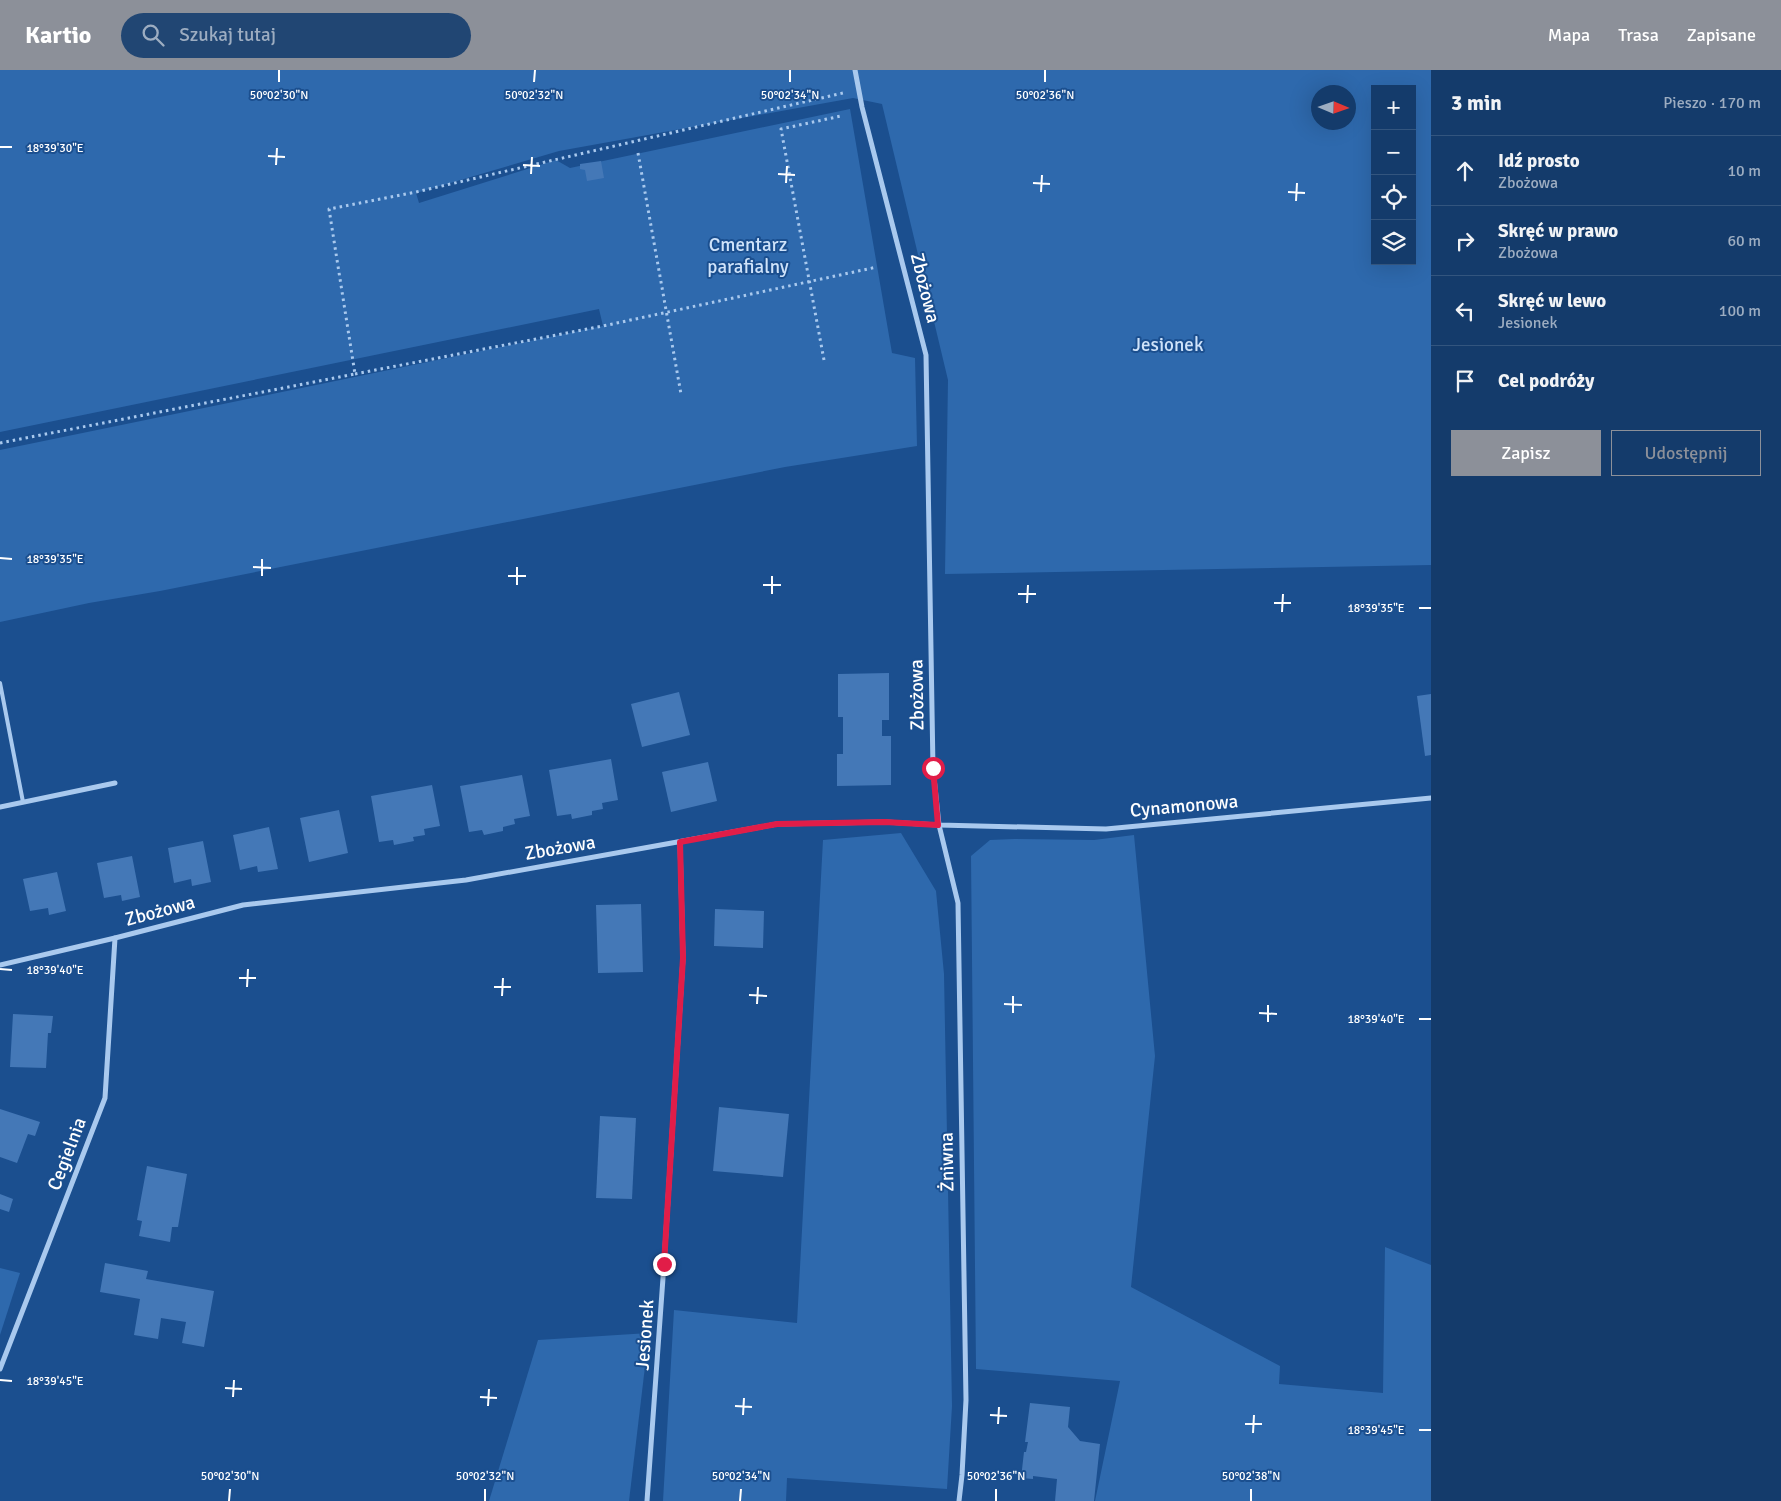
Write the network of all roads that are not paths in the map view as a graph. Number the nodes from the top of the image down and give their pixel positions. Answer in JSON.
{"nodes":[{"id":1,"x":855,"y":70,"type":"edge"},
{"id":2,"x":0,"y":682,"type":"edge"},
{"id":3,"x":115,"y":783,"type":"dead end"},
{"id":4,"x":1431,"y":798,"type":"edge"},
{"id":5,"x":23,"y":802,"type":"junction"},
{"id":6,"x":0,"y":807,"type":"edge"},
{"id":7,"x":938,"y":825,"type":"junction"},
{"id":8,"x":680,"y":842,"type":"junction"},
{"id":9,"x":115,"y":938,"type":"junction"},
{"id":10,"x":0,"y":965,"type":"edge"},
{"id":11,"x":0,"y":1369,"type":"edge"},
{"id":12,"x":648,"y":1501,"type":"edge"},
{"id":13,"x":959,"y":1501,"type":"edge"}],
"edges":[{"from":1,"to":7,"type":"street","name":"Zbożowa"},
{"from":2,"to":5,"type":"lane"},
{"from":3,"to":5,"type":"street"},
{"from":4,"to":7,"type":"street","name":"Cynamonowa"},
{"from":5,"to":6,"type":"street"},
{"from":7,"to":8,"type":"street","name":"Zbożowa"},
{"from":7,"to":13,"type":"street","name":"Żniwna"},
{"from":8,"to":9,"type":"street","name":"Zbożowa"},
{"from":8,"to":12,"type":"street","name":"Jesionek"},
{"from":9,"to":10,"type":"street","name":"Zbożowa"},
{"from":9,"to":11,"type":"street","name":"Cegielnia"}]}
